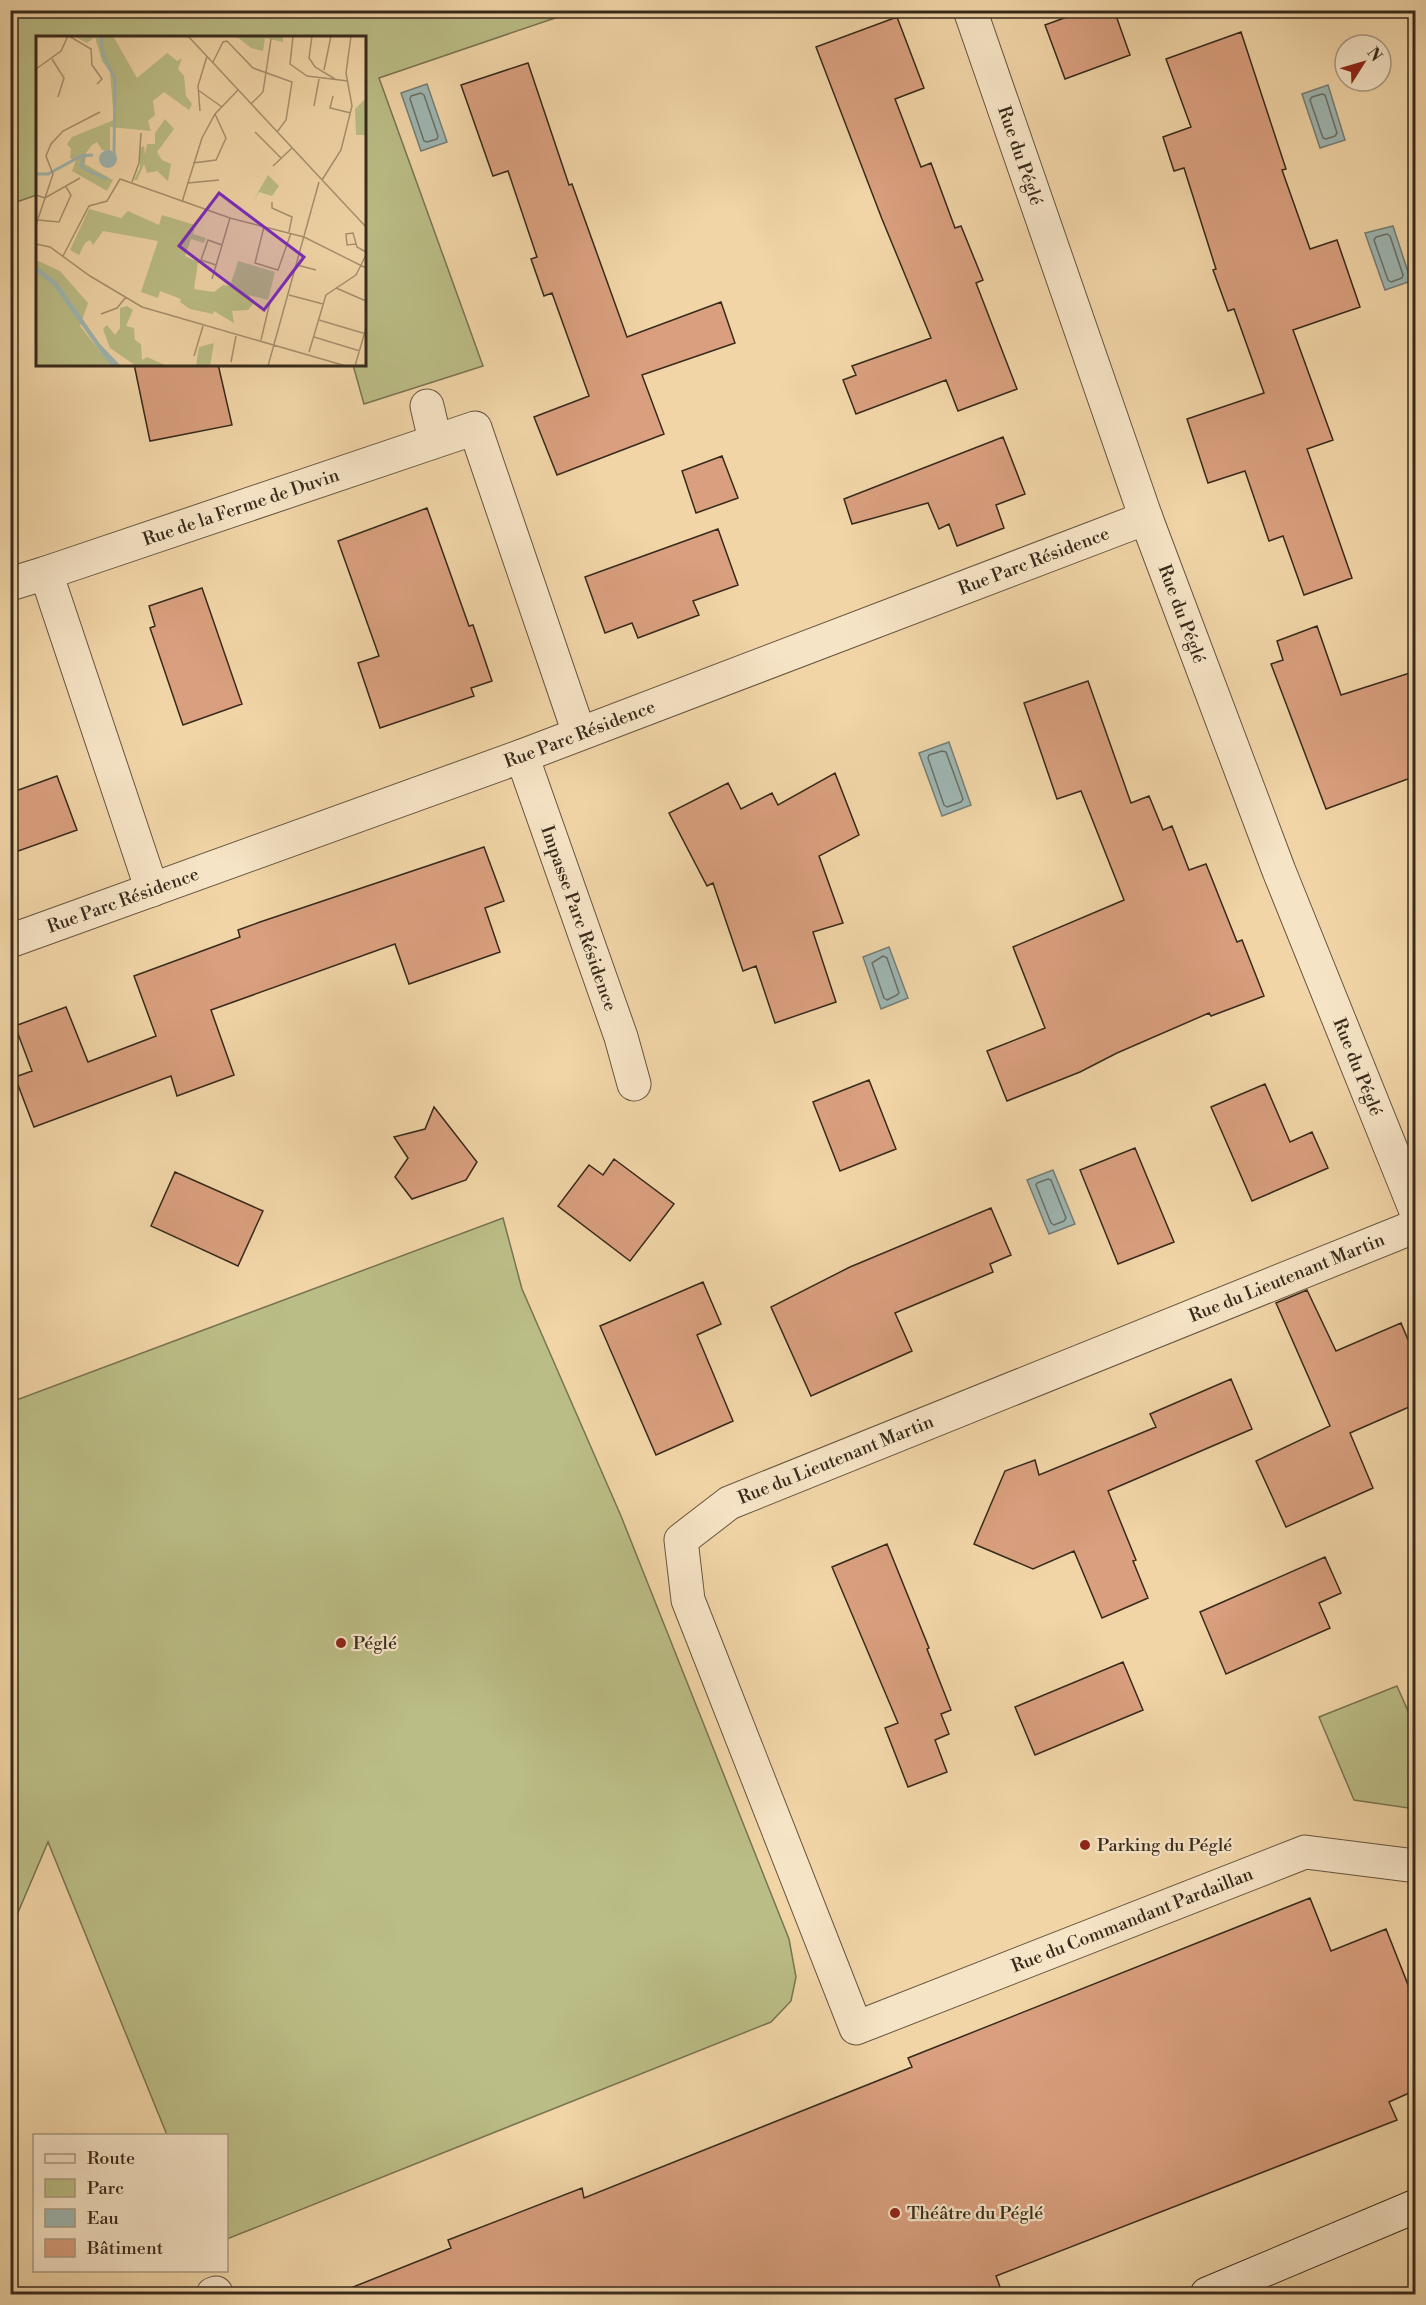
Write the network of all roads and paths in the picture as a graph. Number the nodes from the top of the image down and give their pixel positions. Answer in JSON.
{"nodes":[{"id":1,"x":970,"y":10,"type":"edge"},
{"id":2,"x":427,"y":406,"type":"dead end"},
{"id":3,"x":435,"y":440,"type":"junction"},
{"id":4,"x":1146,"y":518,"type":"junction"},
{"id":5,"x":46,"y":573,"type":"junction"},
{"id":6,"x":10,"y":584,"type":"edge"},
{"id":7,"x":579,"y":733,"type":"junction"},
{"id":8,"x":522,"y":756,"type":"junction"},
{"id":9,"x":152,"y":890,"type":"junction"},
{"id":10,"x":10,"y":941,"type":"edge"},
{"id":11,"x":634,"y":1083,"type":"dead end"},
{"id":12,"x":1416,"y":1211,"type":"edge"},
{"id":13,"x":1416,"y":1226,"type":"edge"},
{"id":14,"x":1416,"y":1866,"type":"edge"},
{"id":15,"x":856,"y":2028,"type":"joint"},
{"id":16,"x":1416,"y":2206,"type":"edge"},
{"id":17,"x":1207,"y":2295,"type":"edge"}],
"edges":[{"from":1,"to":4,"type":"street","name":"Rue du Péglé"},
{"from":2,"to":3,"type":"street"},
{"from":3,"to":5,"type":"street","name":"Rue de la Ferme de Duvin"},
{"from":3,"to":7,"type":"street","name":"Rue de la Ferme de Duvin"},
{"from":4,"to":7,"type":"street","name":"Rue Parc Résidence"},
{"from":4,"to":12,"type":"street","name":"Rue du Péglé"},
{"from":5,"to":6,"type":"street","name":"Rue de la Ferme de Duvin"},
{"from":5,"to":9,"type":"street"},
{"from":7,"to":8,"type":"street","name":"Rue Parc Résidence"},
{"from":8,"to":9,"type":"street","name":"Rue Parc Résidence"},
{"from":8,"to":11,"type":"street","name":"Impasse Parc Résidence"},
{"from":9,"to":10,"type":"street","name":"Rue Parc Résidence"},
{"from":13,"to":15,"type":"street","name":"Rue du Lieutenant Martin"},
{"from":14,"to":15,"type":"street","name":"Rue du Commandant Pardaillan"},
{"from":16,"to":17,"type":"street"}]}
